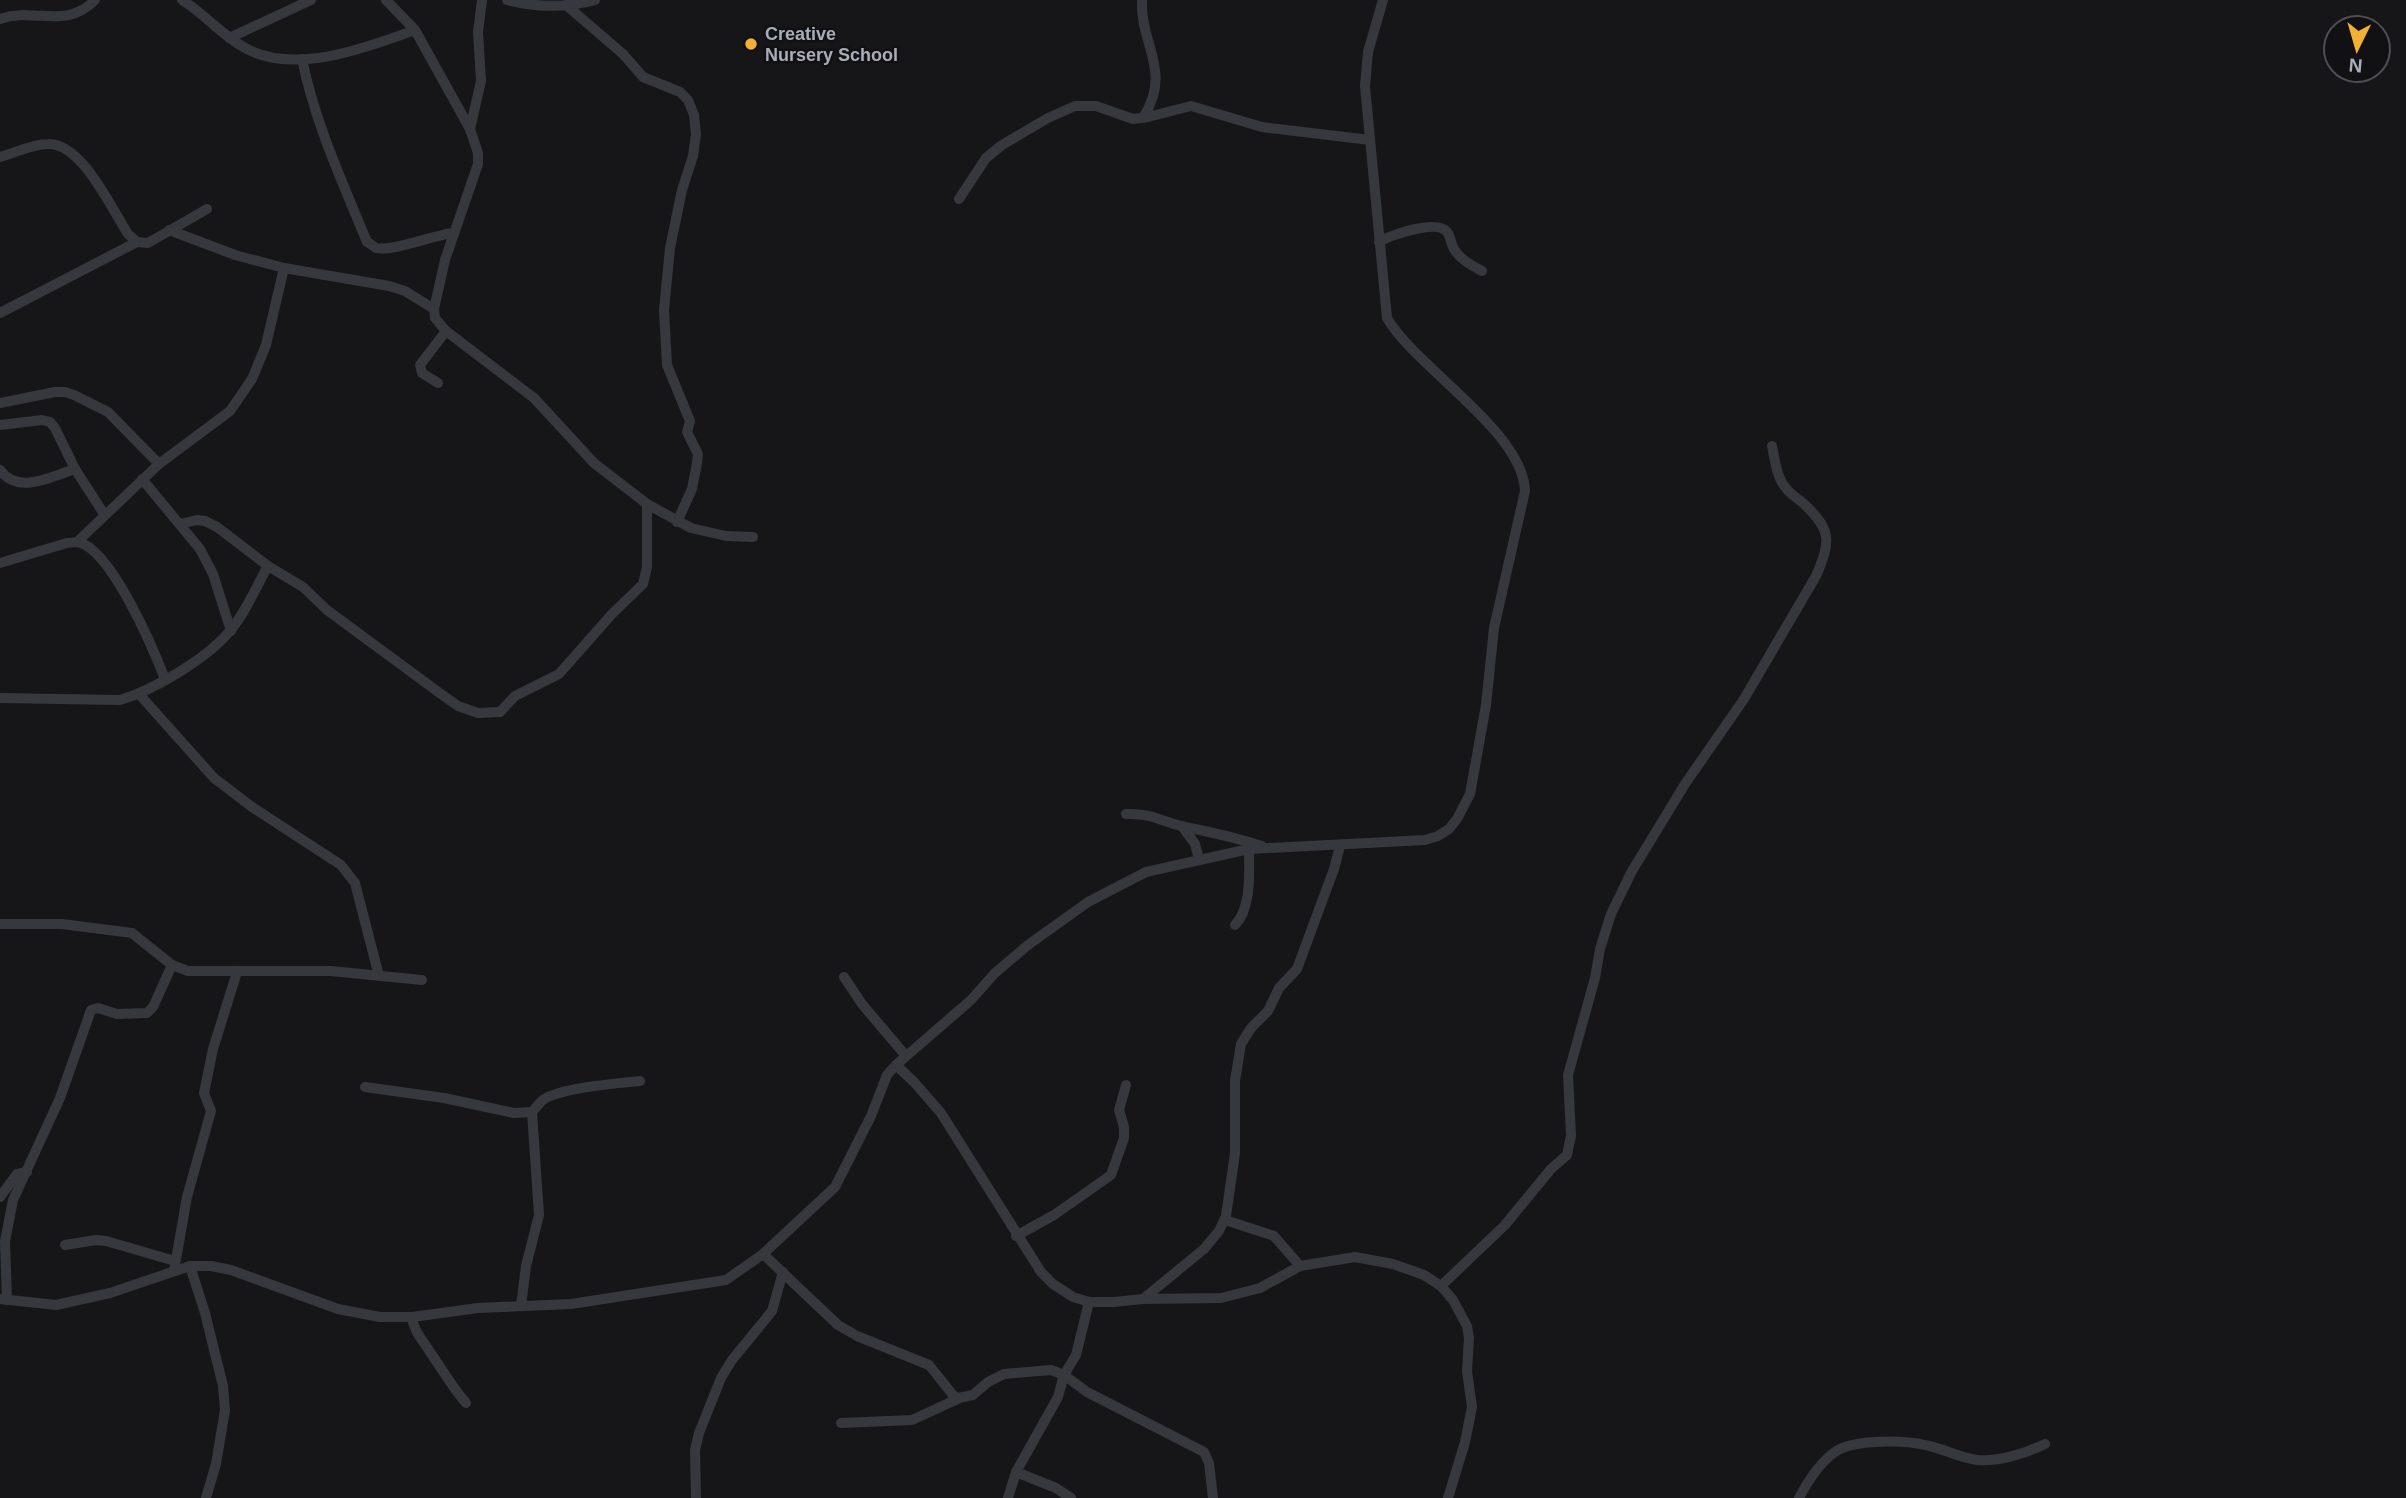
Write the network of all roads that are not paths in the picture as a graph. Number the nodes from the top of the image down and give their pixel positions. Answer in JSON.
{"nodes":[{"id":1,"x":95,"y":0,"type":"edge"},
{"id":2,"x":182,"y":0,"type":"edge"},
{"id":3,"x":311,"y":0,"type":"edge"},
{"id":4,"x":386,"y":0,"type":"edge"},
{"id":5,"x":482,"y":0,"type":"edge"},
{"id":6,"x":507,"y":0,"type":"edge"},
{"id":7,"x":595,"y":0,"type":"edge"},
{"id":8,"x":1142,"y":0,"type":"edge"},
{"id":9,"x":1383,"y":0,"type":"edge"},
{"id":10,"x":566,"y":5,"type":"junction"},
{"id":11,"x":0,"y":19,"type":"edge"},
{"id":12,"x":415,"y":30,"type":"junction"},
{"id":13,"x":229,"y":38,"type":"junction"},
{"id":14,"x":302,"y":59,"type":"junction"},
{"id":15,"x":1143,"y":118,"type":"junction"},
{"id":16,"x":470,"y":129,"type":"junction"},
{"id":17,"x":1370,"y":140,"type":"junction"},
{"id":18,"x":0,"y":157,"type":"edge"},
{"id":19,"x":959,"y":200,"type":"dead end"},
{"id":20,"x":207,"y":209,"type":"dead end"},
{"id":21,"x":169,"y":230,"type":"junction"},
{"id":22,"x":453,"y":233,"type":"junction"},
{"id":23,"x":137,"y":242,"type":"junction"},
{"id":24,"x":1379,"y":242,"type":"junction"},
{"id":25,"x":284,"y":268,"type":"junction"},
{"id":26,"x":1482,"y":271,"type":"dead end"},
{"id":27,"x":434,"y":309,"type":"junction"},
{"id":28,"x":0,"y":313,"type":"edge"},
{"id":29,"x":446,"y":331,"type":"junction"},
{"id":30,"x":438,"y":383,"type":"dead end"},
{"id":31,"x":0,"y":403,"type":"edge"},
{"id":32,"x":0,"y":425,"type":"edge"},
{"id":33,"x":1772,"y":446,"type":"dead end"},
{"id":34,"x":159,"y":464,"type":"junction"},
{"id":35,"x":75,"y":469,"type":"junction"},
{"id":36,"x":0,"y":470,"type":"edge"},
{"id":37,"x":142,"y":480,"type":"junction"},
{"id":38,"x":647,"y":504,"type":"junction"},
{"id":39,"x":104,"y":514,"type":"junction"},
{"id":40,"x":677,"y":522,"type":"junction"},
{"id":41,"x":180,"y":524,"type":"junction"},
{"id":42,"x":753,"y":537,"type":"dead end"},
{"id":43,"x":77,"y":542,"type":"junction"},
{"id":44,"x":0,"y":563,"type":"edge"},
{"id":45,"x":268,"y":566,"type":"junction"},
{"id":46,"x":230,"y":631,"type":"junction"},
{"id":47,"x":164,"y":679,"type":"junction"},
{"id":48,"x":139,"y":694,"type":"junction"},
{"id":49,"x":0,"y":698,"type":"edge"},
{"id":50,"x":1126,"y":814,"type":"dead end"},
{"id":51,"x":1182,"y":826,"type":"junction"},
{"id":52,"x":1340,"y":846,"type":"junction"},
{"id":53,"x":1268,"y":847,"type":"junction"},
{"id":54,"x":1249,"y":849,"type":"junction"},
{"id":55,"x":1199,"y":859,"type":"junction"},
{"id":56,"x":0,"y":924,"type":"edge"},
{"id":57,"x":1235,"y":925,"type":"dead end"},
{"id":58,"x":172,"y":965,"type":"junction"},
{"id":59,"x":237,"y":972,"type":"junction"},
{"id":60,"x":379,"y":976,"type":"junction"},
{"id":61,"x":844,"y":976,"type":"dead end"},
{"id":62,"x":422,"y":979,"type":"dead end"},
{"id":63,"x":906,"y":1056,"type":"junction"},
{"id":64,"x":896,"y":1065,"type":"junction"},
{"id":65,"x":640,"y":1082,"type":"dead end"},
{"id":66,"x":1126,"y":1085,"type":"dead end"},
{"id":67,"x":365,"y":1087,"type":"dead end"},
{"id":68,"x":532,"y":1112,"type":"junction"},
{"id":69,"x":27,"y":1172,"type":"junction"},
{"id":70,"x":0,"y":1197,"type":"edge"},
{"id":71,"x":1225,"y":1220,"type":"junction"},
{"id":72,"x":1016,"y":1236,"type":"junction"},
{"id":73,"x":65,"y":1245,"type":"dead end"},
{"id":74,"x":763,"y":1254,"type":"junction"},
{"id":75,"x":175,"y":1266,"type":"junction"},
{"id":76,"x":190,"y":1266,"type":"junction"},
{"id":77,"x":1300,"y":1266,"type":"junction"},
{"id":78,"x":783,"y":1272,"type":"junction"},
{"id":79,"x":1441,"y":1286,"type":"junction"},
{"id":80,"x":3,"y":1299,"type":"edge"},
{"id":81,"x":1143,"y":1299,"type":"junction"},
{"id":82,"x":1089,"y":1302,"type":"junction"},
{"id":83,"x":521,"y":1306,"type":"junction"},
{"id":84,"x":412,"y":1317,"type":"junction"},
{"id":85,"x":1064,"y":1375,"type":"junction"},
{"id":86,"x":960,"y":1398,"type":"junction"},
{"id":87,"x":466,"y":1403,"type":"dead end"},
{"id":88,"x":841,"y":1423,"type":"dead end"},
{"id":89,"x":2045,"y":1444,"type":"dead end"},
{"id":90,"x":1016,"y":1472,"type":"junction"},
{"id":91,"x":206,"y":1498,"type":"edge"},
{"id":92,"x":696,"y":1498,"type":"edge"},
{"id":93,"x":1008,"y":1498,"type":"edge"},
{"id":94,"x":1071,"y":1498,"type":"edge"},
{"id":95,"x":1213,"y":1498,"type":"edge"},
{"id":96,"x":1448,"y":1498,"type":"edge"},
{"id":97,"x":1799,"y":1498,"type":"edge"}],
"edges":[{"from":1,"to":11,"type":"street"},
{"from":2,"to":13,"type":"street"},
{"from":3,"to":13,"type":"street"},
{"from":4,"to":12,"type":"street"},
{"from":5,"to":16,"type":"street"},
{"from":6,"to":10,"type":"street"},
{"from":7,"to":10,"type":"street"},
{"from":8,"to":15,"type":"street"},
{"from":9,"to":17,"type":"street"},
{"from":10,"to":40,"type":"street"},
{"from":12,"to":14,"type":"street"},
{"from":12,"to":16,"type":"street"},
{"from":13,"to":14,"type":"street"},
{"from":14,"to":22,"type":"street"},
{"from":15,"to":17,"type":"street"},
{"from":15,"to":19,"type":"street"},
{"from":16,"to":22,"type":"street"},
{"from":17,"to":24,"type":"street"},
{"from":18,"to":23,"type":"street"},
{"from":20,"to":21,"type":"street"},
{"from":21,"to":23,"type":"street"},
{"from":21,"to":25,"type":"street"},
{"from":22,"to":27,"type":"street"},
{"from":23,"to":28,"type":"street"},
{"from":24,"to":26,"type":"street"},
{"from":24,"to":52,"type":"street"},
{"from":25,"to":27,"type":"street"},
{"from":25,"to":34,"type":"street"},
{"from":27,"to":29,"type":"street"},
{"from":29,"to":30,"type":"street"},
{"from":29,"to":38,"type":"street"},
{"from":31,"to":34,"type":"street"},
{"from":32,"to":35,"type":"street"},
{"from":33,"to":79,"type":"street"},
{"from":34,"to":37,"type":"street"},
{"from":35,"to":36,"type":"street"},
{"from":35,"to":39,"type":"street"},
{"from":37,"to":39,"type":"street"},
{"from":37,"to":41,"type":"street"},
{"from":38,"to":40,"type":"street"},
{"from":38,"to":45,"type":"street"},
{"from":39,"to":43,"type":"street"},
{"from":40,"to":42,"type":"street"},
{"from":41,"to":45,"type":"street"},
{"from":41,"to":46,"type":"street"},
{"from":43,"to":44,"type":"street"},
{"from":43,"to":47,"type":"street"},
{"from":45,"to":46,"type":"street"},
{"from":46,"to":47,"type":"street"},
{"from":47,"to":48,"type":"street"},
{"from":48,"to":49,"type":"street"},
{"from":48,"to":60,"type":"street"},
{"from":50,"to":51,"type":"street"},
{"from":51,"to":53,"type":"street"},
{"from":51,"to":55,"type":"street"},
{"from":52,"to":53,"type":"street"},
{"from":52,"to":71,"type":"street"},
{"from":53,"to":54,"type":"street"},
{"from":54,"to":55,"type":"street"},
{"from":54,"to":57,"type":"street"},
{"from":55,"to":63,"type":"street"},
{"from":56,"to":58,"type":"street"},
{"from":58,"to":59,"type":"street"},
{"from":58,"to":69,"type":"street"},
{"from":59,"to":60,"type":"street"},
{"from":59,"to":75,"type":"street"},
{"from":60,"to":62,"type":"street"},
{"from":61,"to":63,"type":"street"},
{"from":63,"to":64,"type":"street"},
{"from":64,"to":72,"type":"street"},
{"from":64,"to":74,"type":"street"},
{"from":65,"to":68,"type":"street"},
{"from":66,"to":72,"type":"street"},
{"from":67,"to":68,"type":"street"},
{"from":68,"to":83,"type":"street"},
{"from":69,"to":70,"type":"street"},
{"from":69,"to":80,"type":"street"},
{"from":71,"to":77,"type":"street"},
{"from":71,"to":81,"type":"street"},
{"from":72,"to":82,"type":"street"},
{"from":73,"to":75,"type":"street"},
{"from":74,"to":78,"type":"street"},
{"from":74,"to":83,"type":"street"},
{"from":75,"to":76,"type":"street"},
{"from":75,"to":80,"type":"street"},
{"from":76,"to":84,"type":"street"},
{"from":76,"to":91,"type":"street"},
{"from":77,"to":79,"type":"street"},
{"from":77,"to":81,"type":"street"},
{"from":78,"to":86,"type":"street"},
{"from":78,"to":92,"type":"street"},
{"from":79,"to":96,"type":"street"},
{"from":81,"to":82,"type":"street"},
{"from":82,"to":85,"type":"street"},
{"from":83,"to":84,"type":"street"},
{"from":84,"to":87,"type":"street"},
{"from":85,"to":86,"type":"street"},
{"from":85,"to":90,"type":"street"},
{"from":85,"to":95,"type":"street"},
{"from":86,"to":88,"type":"street"},
{"from":89,"to":97,"type":"street"},
{"from":90,"to":93,"type":"street"},
{"from":90,"to":94,"type":"street"}]}
